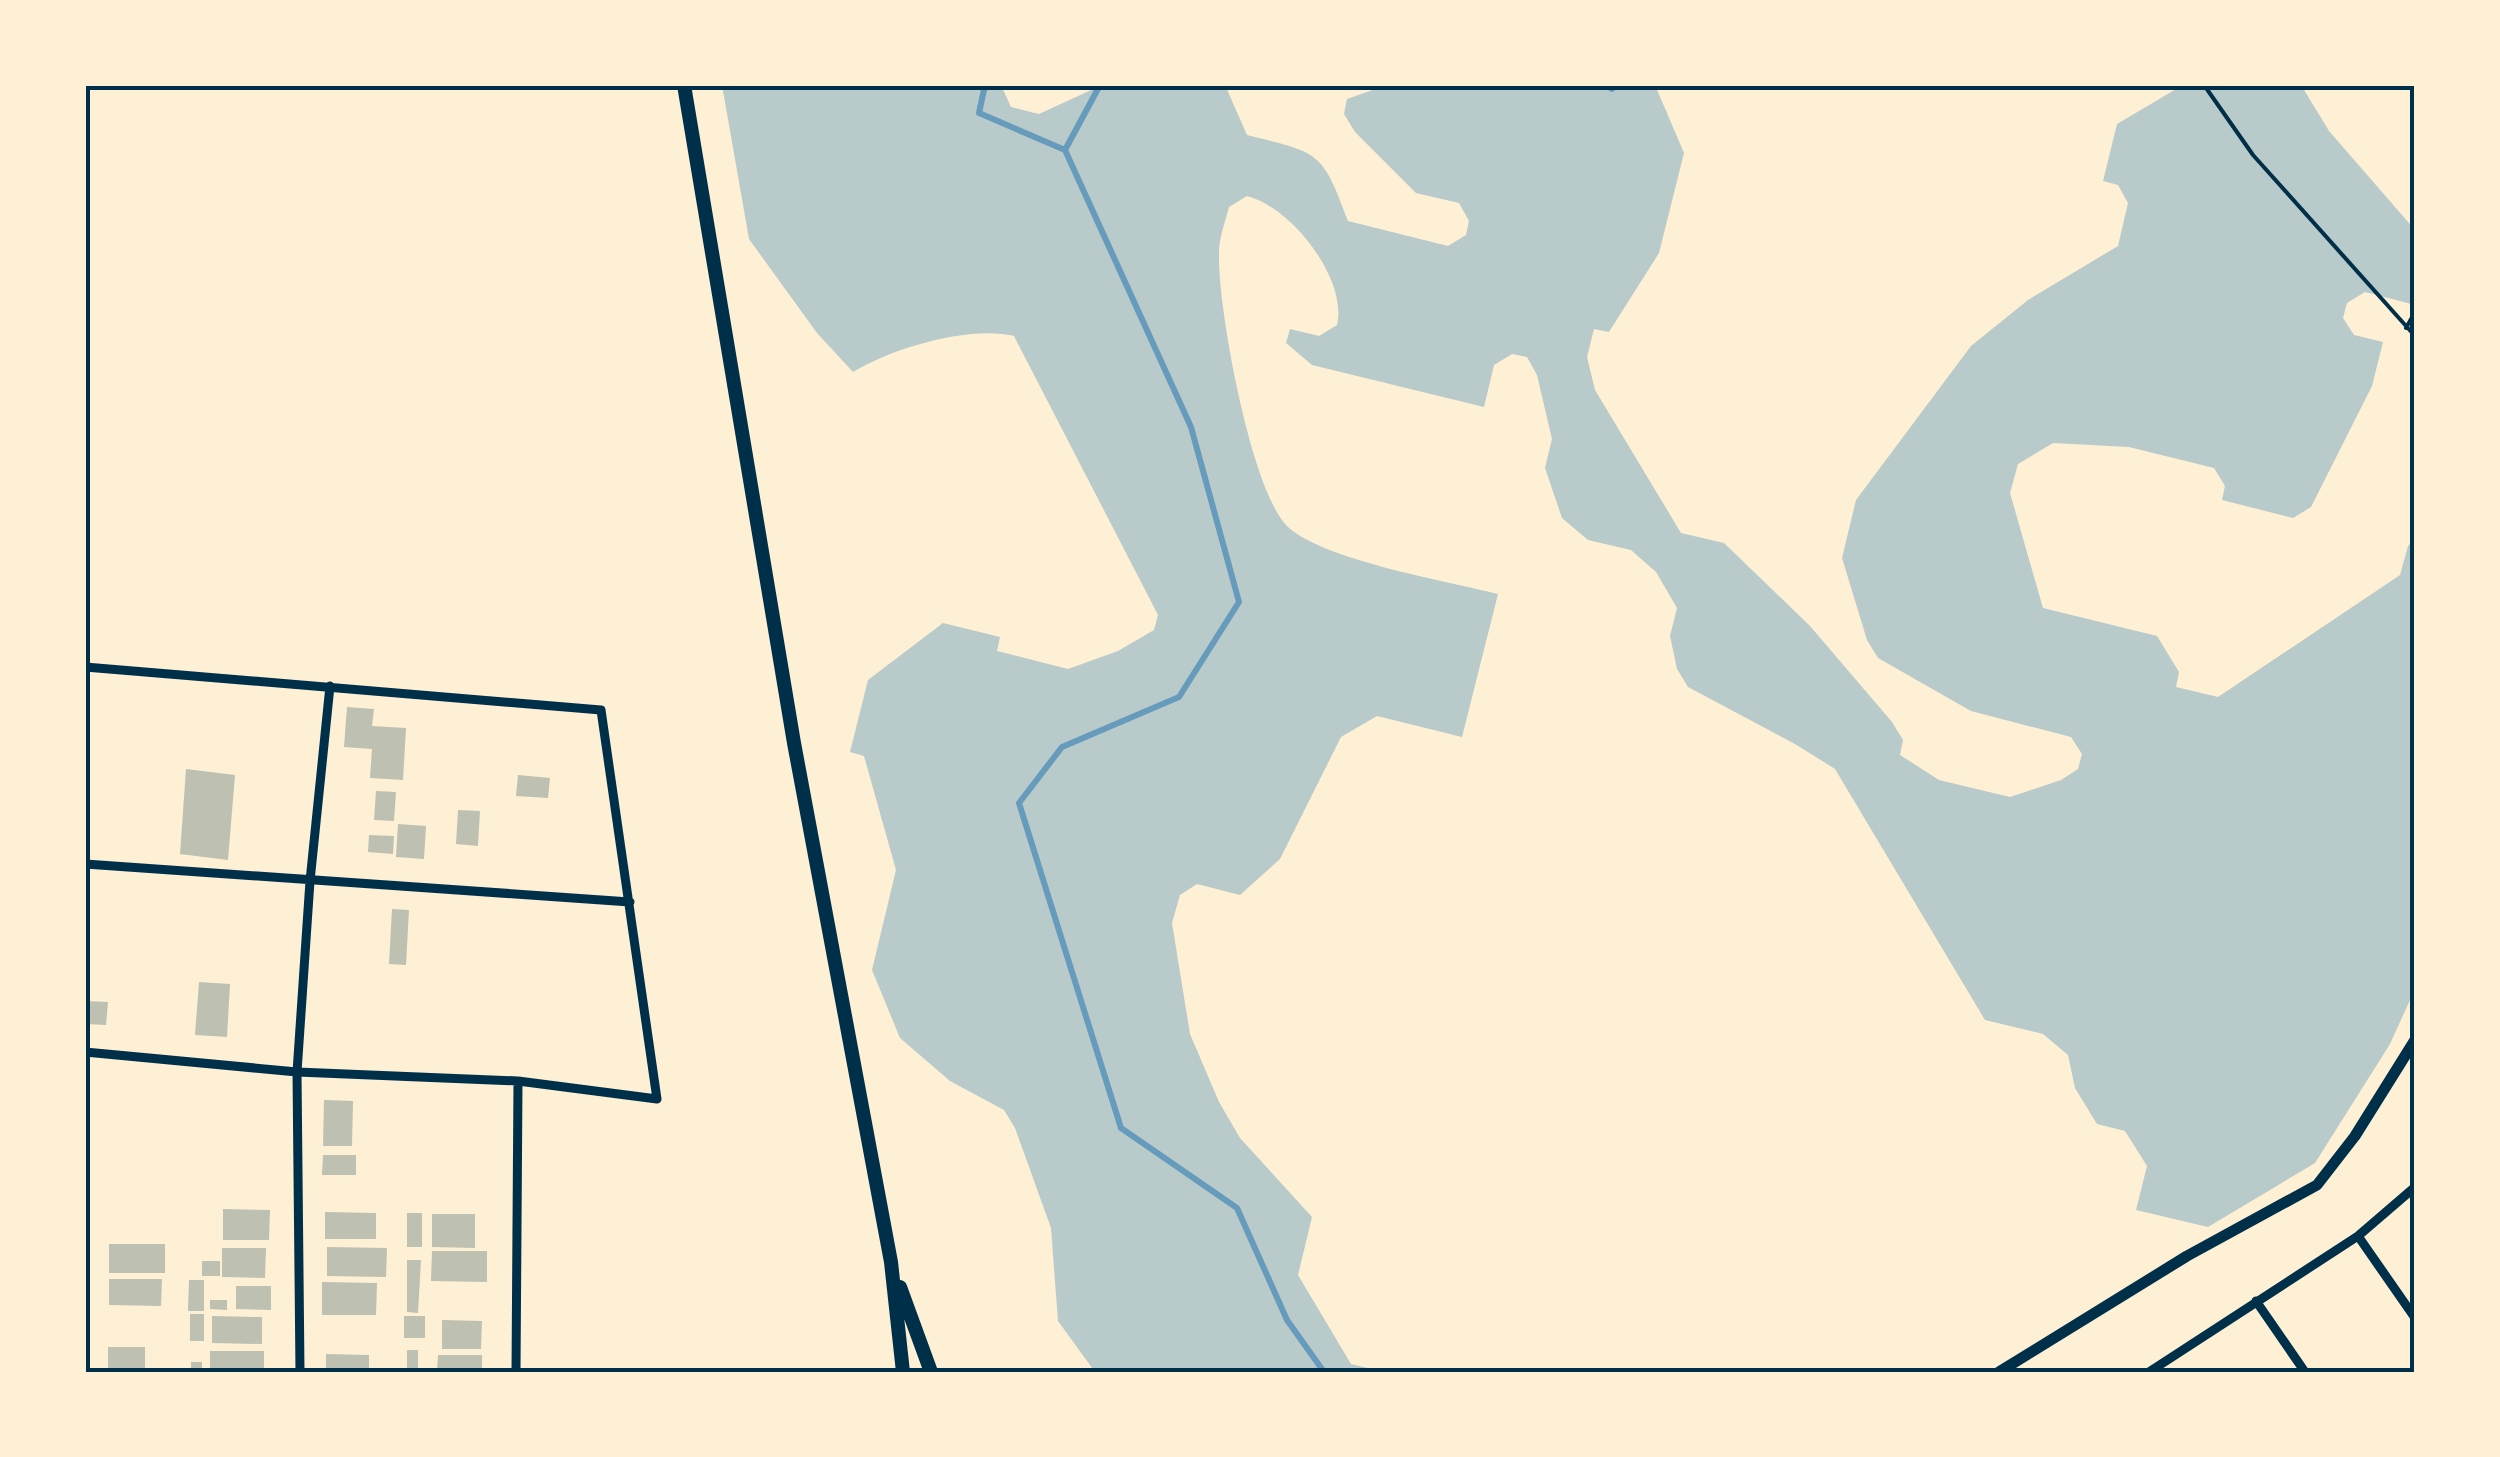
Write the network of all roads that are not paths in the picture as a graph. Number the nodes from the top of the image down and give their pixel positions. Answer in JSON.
{"nodes":[{"id":1,"x":684,"y":85,"type":"edge"},
{"id":2,"x":2204,"y":85,"type":"edge"},
{"id":3,"x":2415,"y":312,"type":"edge"},
{"id":4,"x":2406,"y":328,"type":"junction"},
{"id":5,"x":2415,"y":336,"type":"edge"},
{"id":6,"x":85,"y":667,"type":"edge"},
{"id":7,"x":330,"y":686,"type":"junction"},
{"id":8,"x":85,"y":864,"type":"edge"},
{"id":9,"x":310,"y":881,"type":"junction"},
{"id":10,"x":630,"y":902,"type":"junction"},
{"id":11,"x":2415,"y":1040,"type":"edge"},
{"id":12,"x":85,"y":1052,"type":"edge"},
{"id":13,"x":297,"y":1072,"type":"junction"},
{"id":14,"x":518,"y":1081,"type":"junction"},
{"id":15,"x":2415,"y":1188,"type":"edge"},
{"id":16,"x":2358,"y":1236,"type":"junction"},
{"id":17,"x":892,"y":1262,"type":"junction"},
{"id":18,"x":2256,"y":1301,"type":"junction"},
{"id":19,"x":2415,"y":1318,"type":"edge"},
{"id":20,"x":2156,"y":1370,"type":"edge"},
{"id":21,"x":300,"y":1372,"type":"edge"},
{"id":22,"x":516,"y":1372,"type":"edge"},
{"id":23,"x":903,"y":1372,"type":"edge"},
{"id":24,"x":931,"y":1372,"type":"edge"},
{"id":25,"x":1999,"y":1372,"type":"edge"},
{"id":26,"x":2305,"y":1372,"type":"edge"}],
"edges":[{"from":1,"to":17,"type":"main road"},
{"from":2,"to":4,"type":"lane"},
{"from":3,"to":4,"type":"lane"},
{"from":4,"to":5,"type":"lane"},
{"from":6,"to":7,"type":"street"},
{"from":7,"to":9,"type":"street"},
{"from":7,"to":10,"type":"street"},
{"from":8,"to":9,"type":"street"},
{"from":9,"to":10,"type":"street"},
{"from":9,"to":13,"type":"street"},
{"from":10,"to":14,"type":"street"},
{"from":11,"to":25,"type":"street"},
{"from":12,"to":13,"type":"street"},
{"from":13,"to":14,"type":"street"},
{"from":13,"to":21,"type":"street"},
{"from":14,"to":22,"type":"street"},
{"from":15,"to":16,"type":"street"},
{"from":16,"to":18,"type":"street"},
{"from":16,"to":19,"type":"street"},
{"from":17,"to":23,"type":"main road"},
{"from":17,"to":24,"type":"main road"},
{"from":18,"to":20,"type":"street"},
{"from":18,"to":26,"type":"street"}]}
